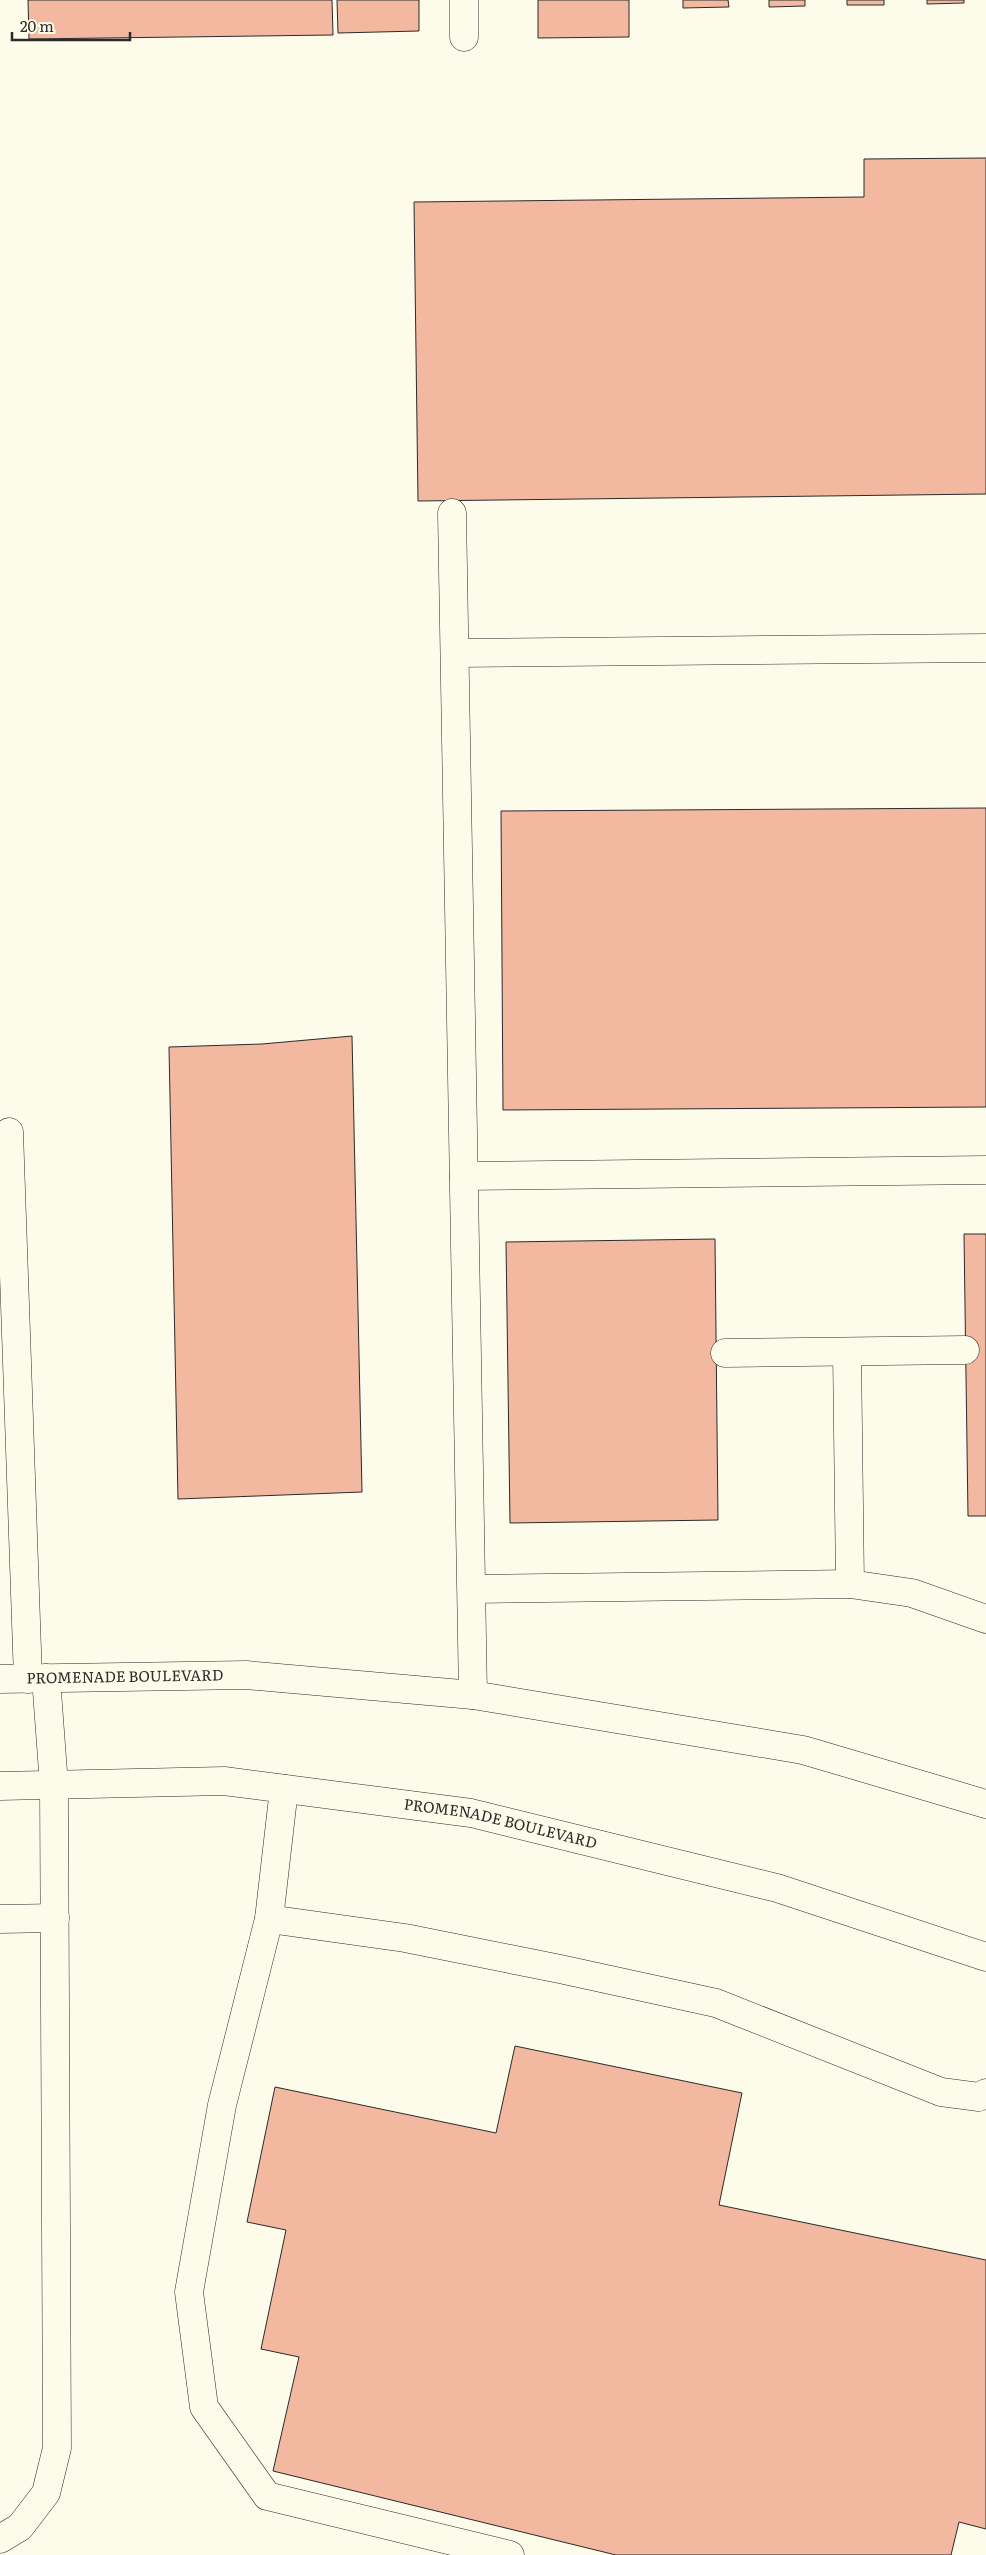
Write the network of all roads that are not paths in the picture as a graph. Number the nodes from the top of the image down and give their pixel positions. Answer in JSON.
{"nodes":[{"id":1,"x":464,"y":0,"type":"edge"},
{"id":2,"x":464,"y":37,"type":"dead end"},
{"id":3,"x":452,"y":513,"type":"dead end"},
{"id":4,"x":986,"y":648,"type":"edge"},
{"id":5,"x":455,"y":653,"type":"junction"},
{"id":6,"x":9,"y":1132,"type":"dead end"},
{"id":7,"x":986,"y":1170,"type":"edge"},
{"id":8,"x":464,"y":1176,"type":"junction"},
{"id":9,"x":965,"y":1350,"type":"dead end"},
{"id":10,"x":847,"y":1352,"type":"junction"},
{"id":11,"x":725,"y":1353,"type":"dead end"},
{"id":12,"x":850,"y":1584,"type":"junction"},
{"id":13,"x":472,"y":1589,"type":"junction"},
{"id":14,"x":986,"y":1619,"type":"edge"},
{"id":15,"x":37,"y":1678,"type":"junction"},
{"id":16,"x":0,"y":1679,"type":"edge"},
{"id":17,"x":473,"y":1695,"type":"junction"},
{"id":18,"x":54,"y":1785,"type":"junction"},
{"id":19,"x":0,"y":1786,"type":"edge"},
{"id":20,"x":284,"y":1789,"type":"junction"},
{"id":21,"x":986,"y":1804,"type":"edge"},
{"id":22,"x":55,"y":1918,"type":"junction"},
{"id":23,"x":0,"y":1919,"type":"edge"},
{"id":24,"x":269,"y":1919,"type":"junction"},
{"id":25,"x":986,"y":1957,"type":"edge"},
{"id":26,"x":984,"y":2098,"type":"edge"},
{"id":27,"x":0,"y":2539,"type":"edge"},
{"id":28,"x":510,"y":2555,"type":"edge"}],
"edges":[{"from":1,"to":2,"type":"street"},
{"from":3,"to":5,"type":"street"},
{"from":4,"to":5,"type":"street"},
{"from":5,"to":8,"type":"street"},
{"from":6,"to":15,"type":"street"},
{"from":7,"to":8,"type":"street"},
{"from":8,"to":13,"type":"street"},
{"from":9,"to":10,"type":"street"},
{"from":10,"to":11,"type":"street"},
{"from":10,"to":12,"type":"street"},
{"from":12,"to":13,"type":"street"},
{"from":12,"to":14,"type":"street"},
{"from":13,"to":17,"type":"street"},
{"from":15,"to":16,"type":"street","name":"PROMENADE BOULEVARD"},
{"from":15,"to":17,"type":"street","name":"PROMENADE BOULEVARD"},
{"from":15,"to":18,"type":"street"},
{"from":17,"to":21,"type":"street","name":"PROMENADE BOULEVARD"},
{"from":18,"to":19,"type":"street","name":"PROMENADE BOULEVARD"},
{"from":18,"to":20,"type":"street","name":"PROMENADE BOULEVARD"},
{"from":18,"to":22,"type":"street"},
{"from":20,"to":24,"type":"street"},
{"from":20,"to":25,"type":"street","name":"PROMENADE BOULEVARD"},
{"from":22,"to":23,"type":"street"},
{"from":22,"to":27,"type":"street"},
{"from":24,"to":26,"type":"street"},
{"from":24,"to":28,"type":"street"}]}
